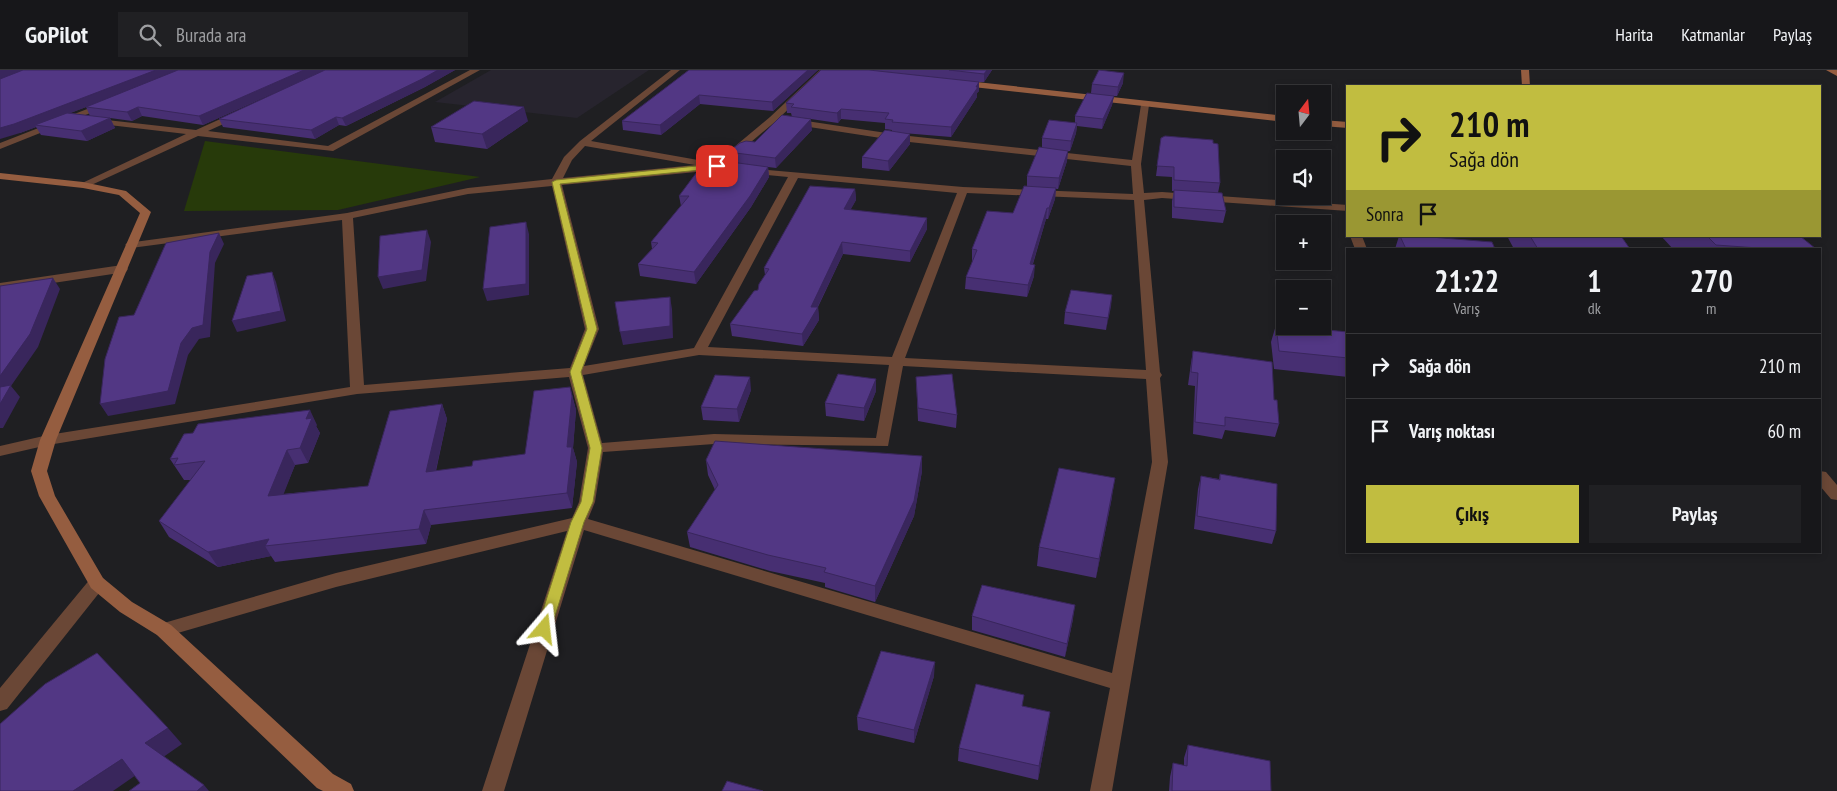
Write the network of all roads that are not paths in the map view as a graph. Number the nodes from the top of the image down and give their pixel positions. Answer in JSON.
{"nodes":[{"id":1,"x":476,"y":70,"type":"edge"},
{"id":2,"x":676,"y":70,"type":"edge"},
{"id":3,"x":830,"y":70,"type":"edge"},
{"id":4,"x":1525,"y":70,"type":"edge"},
{"id":5,"x":1830,"y":70,"type":"edge"},
{"id":6,"x":1837,"y":72,"type":"edge"},
{"id":7,"x":952,"y":82,"type":"edge"},
{"id":8,"x":1526,"y":85,"type":"edge"},
{"id":9,"x":109,"y":103,"type":"edge"},
{"id":10,"x":1145,"y":105,"type":"junction"},
{"id":11,"x":249,"y":109,"type":"edge"},
{"id":12,"x":72,"y":118,"type":"junction"},
{"id":13,"x":1276,"y":118,"type":"edge"},
{"id":14,"x":773,"y":119,"type":"junction"},
{"id":15,"x":1331,"y":124,"type":"edge"},
{"id":16,"x":1346,"y":126,"type":"edge"},
{"id":17,"x":196,"y":132,"type":"junction"},
{"id":18,"x":583,"y":143,"type":"junction"},
{"id":19,"x":0,"y":146,"type":"edge"},
{"id":20,"x":1136,"y":164,"type":"junction"},
{"id":21,"x":717,"y":166,"type":"junction"},
{"id":22,"x":0,"y":176,"type":"edge"},
{"id":23,"x":794,"y":176,"type":"junction"},
{"id":24,"x":556,"y":182,"type":"junction"},
{"id":25,"x":83,"y":185,"type":"junction"},
{"id":26,"x":963,"y":190,"type":"junction"},
{"id":27,"x":1139,"y":197,"type":"junction"},
{"id":28,"x":1346,"y":208,"type":"edge"},
{"id":29,"x":347,"y":216,"type":"junction"},
{"id":30,"x":131,"y":245,"type":"junction"},
{"id":31,"x":122,"y":269,"type":"junction"},
{"id":32,"x":0,"y":287,"type":"edge"},
{"id":33,"x":699,"y":351,"type":"junction"},
{"id":34,"x":897,"y":361,"type":"junction"},
{"id":35,"x":575,"y":372,"type":"junction"},
{"id":36,"x":1154,"y":375,"type":"junction"},
{"id":37,"x":357,"y":390,"type":"junction"},
{"id":38,"x":48,"y":440,"type":"junction"},
{"id":39,"x":596,"y":448,"type":"junction"},
{"id":40,"x":0,"y":452,"type":"edge"},
{"id":41,"x":1821,"y":477,"type":"edge"},
{"id":42,"x":1837,"y":495,"type":"edge"},
{"id":43,"x":578,"y":522,"type":"junction"},
{"id":44,"x":98,"y":583,"type":"junction"},
{"id":45,"x":164,"y":630,"type":"junction"},
{"id":46,"x":1120,"y":683,"type":"junction"},
{"id":47,"x":0,"y":703,"type":"edge"},
{"id":48,"x":343,"y":791,"type":"edge"},
{"id":49,"x":493,"y":791,"type":"edge"},
{"id":50,"x":1101,"y":791,"type":"edge"}],
"edges":[{"from":1,"to":17,"type":"street"},
{"from":2,"to":18,"type":"street"},
{"from":3,"to":14,"type":"street"},
{"from":4,"to":8,"type":"street"},
{"from":5,"to":6,"type":"street"},
{"from":7,"to":10,"type":"street"},
{"from":9,"to":12,"type":"street"},
{"from":10,"to":13,"type":"street"},
{"from":10,"to":20,"type":"street"},
{"from":11,"to":17,"type":"street"},
{"from":12,"to":17,"type":"street"},
{"from":12,"to":19,"type":"street"},
{"from":14,"to":20,"type":"street"},
{"from":14,"to":21,"type":"street"},
{"from":15,"to":16,"type":"street"},
{"from":17,"to":25,"type":"street"},
{"from":18,"to":21,"type":"street"},
{"from":18,"to":24,"type":"street"},
{"from":20,"to":27,"type":"street"},
{"from":21,"to":23,"type":"street"},
{"from":21,"to":24,"type":"street"},
{"from":22,"to":25,"type":"street"},
{"from":23,"to":26,"type":"street"},
{"from":23,"to":33,"type":"street"},
{"from":24,"to":29,"type":"street"},
{"from":24,"to":35,"type":"street"},
{"from":25,"to":30,"type":"street"},
{"from":26,"to":27,"type":"street"},
{"from":26,"to":34,"type":"street"},
{"from":27,"to":28,"type":"street"},
{"from":27,"to":36,"type":"street"},
{"from":29,"to":30,"type":"street"},
{"from":29,"to":37,"type":"street"},
{"from":30,"to":31,"type":"street"},
{"from":31,"to":32,"type":"street"},
{"from":31,"to":38,"type":"street"},
{"from":33,"to":34,"type":"street"},
{"from":33,"to":35,"type":"street"},
{"from":34,"to":36,"type":"street"},
{"from":34,"to":39,"type":"street"},
{"from":35,"to":37,"type":"street"},
{"from":35,"to":39,"type":"street"},
{"from":36,"to":46,"type":"street"},
{"from":37,"to":38,"type":"street"},
{"from":38,"to":40,"type":"street"},
{"from":38,"to":44,"type":"street"},
{"from":39,"to":43,"type":"street"},
{"from":41,"to":42,"type":"street"},
{"from":43,"to":45,"type":"street"},
{"from":43,"to":46,"type":"street"},
{"from":43,"to":49,"type":"street"},
{"from":44,"to":45,"type":"street"},
{"from":44,"to":47,"type":"street"},
{"from":45,"to":48,"type":"street"},
{"from":46,"to":50,"type":"street"}]}
